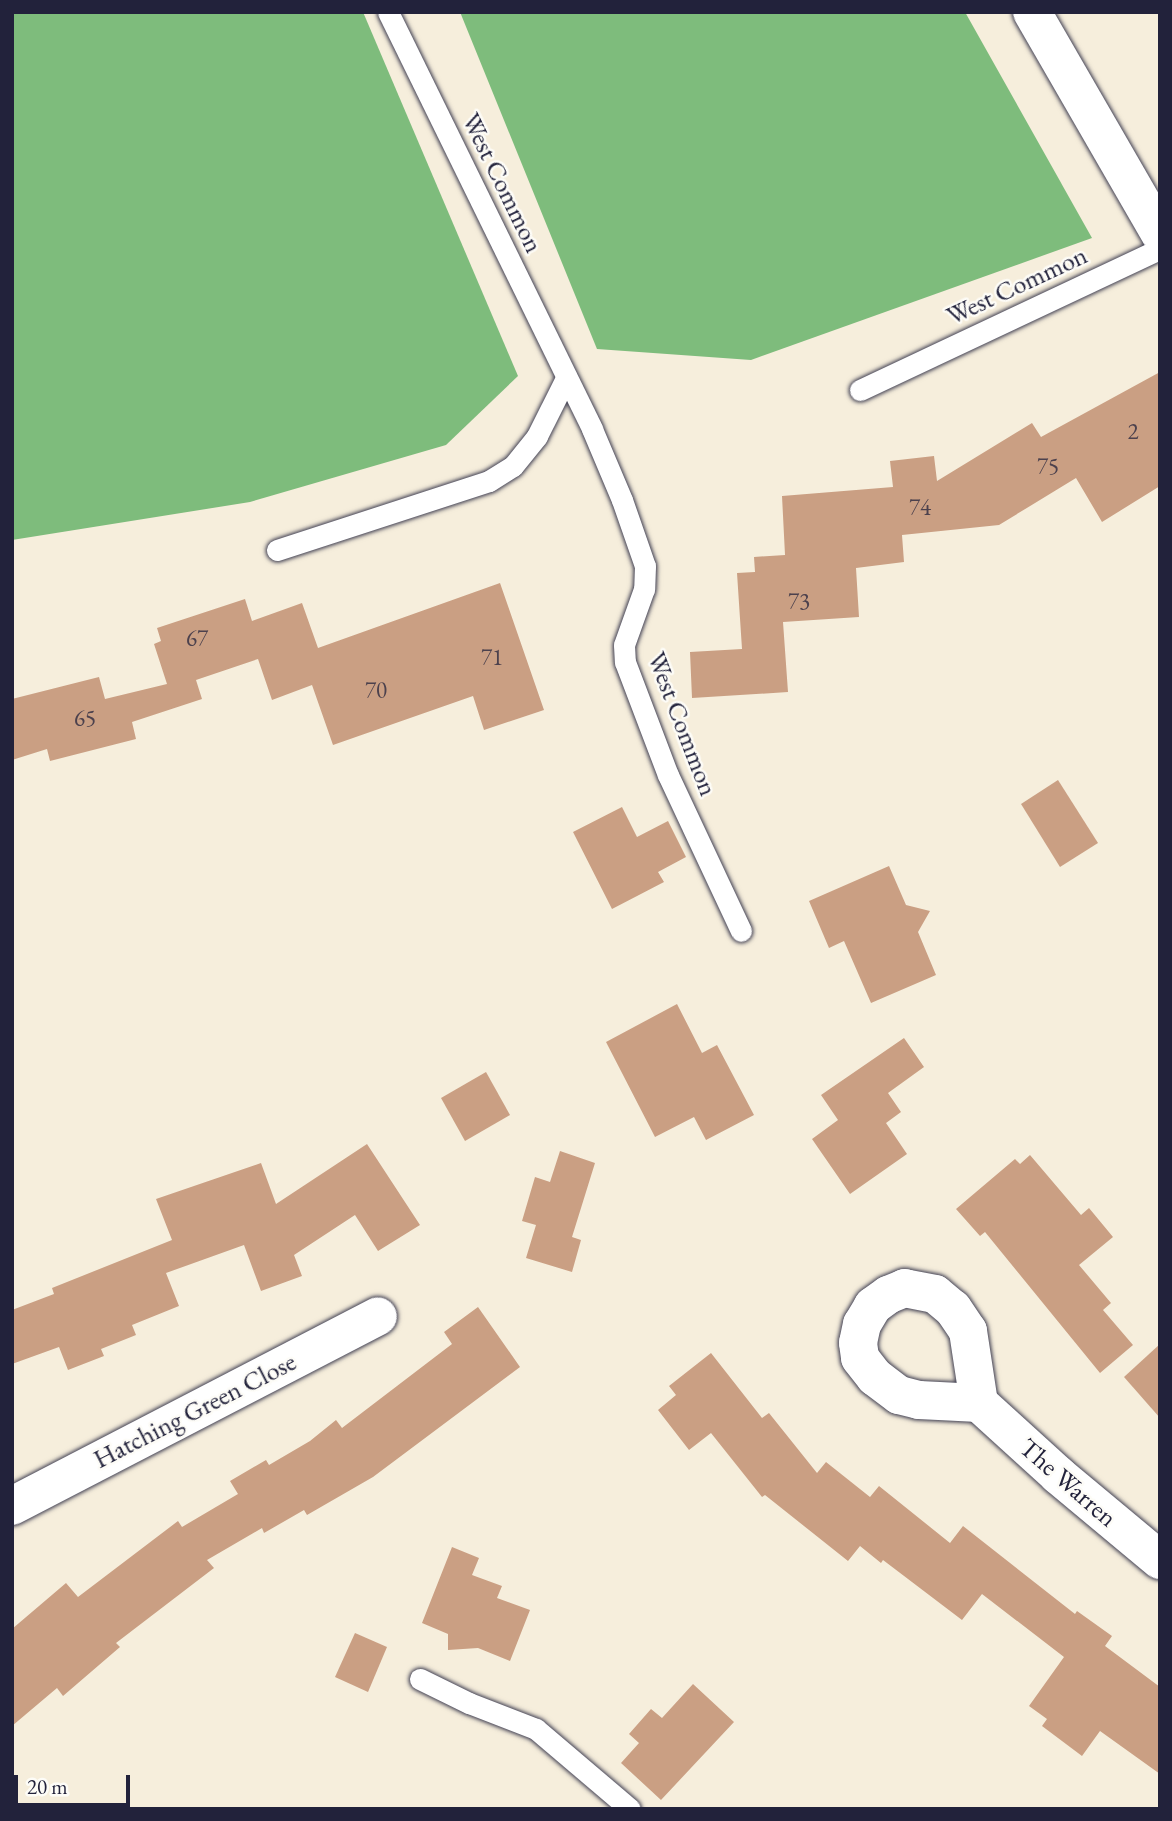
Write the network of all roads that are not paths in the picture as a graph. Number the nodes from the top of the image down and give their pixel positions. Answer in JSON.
{"nodes":[{"id":1,"x":388,"y":12,"type":"edge"},
{"id":2,"x":1032,"y":12,"type":"edge"},
{"id":3,"x":1160,"y":234,"type":"edge"},
{"id":4,"x":1160,"y":249,"type":"edge"},
{"id":5,"x":566,"y":378,"type":"junction"},
{"id":6,"x":860,"y":390,"type":"dead end"},
{"id":7,"x":277,"y":550,"type":"dead end"},
{"id":8,"x":741,"y":931,"type":"dead end"},
{"id":9,"x":378,"y":1316,"type":"dead end"},
{"id":10,"x":979,"y":1403,"type":"dead end"},
{"id":11,"x":12,"y":1506,"type":"edge"},
{"id":12,"x":1160,"y":1560,"type":"edge"},
{"id":13,"x":420,"y":1679,"type":"dead end"},
{"id":14,"x":630,"y":1809,"type":"edge"}],
"edges":[{"from":1,"to":5,"type":"lane","name":"West Common"},
{"from":2,"to":3,"type":"street"},
{"from":4,"to":6,"type":"lane","name":"West Common"},
{"from":5,"to":7,"type":"lane"},
{"from":5,"to":8,"type":"lane","name":"West Common"},
{"from":9,"to":11,"type":"street","name":"Hatching Green Close"},
{"from":10,"to":12,"type":"street","name":"The Warren"},
{"from":13,"to":14,"type":"lane"}]}
